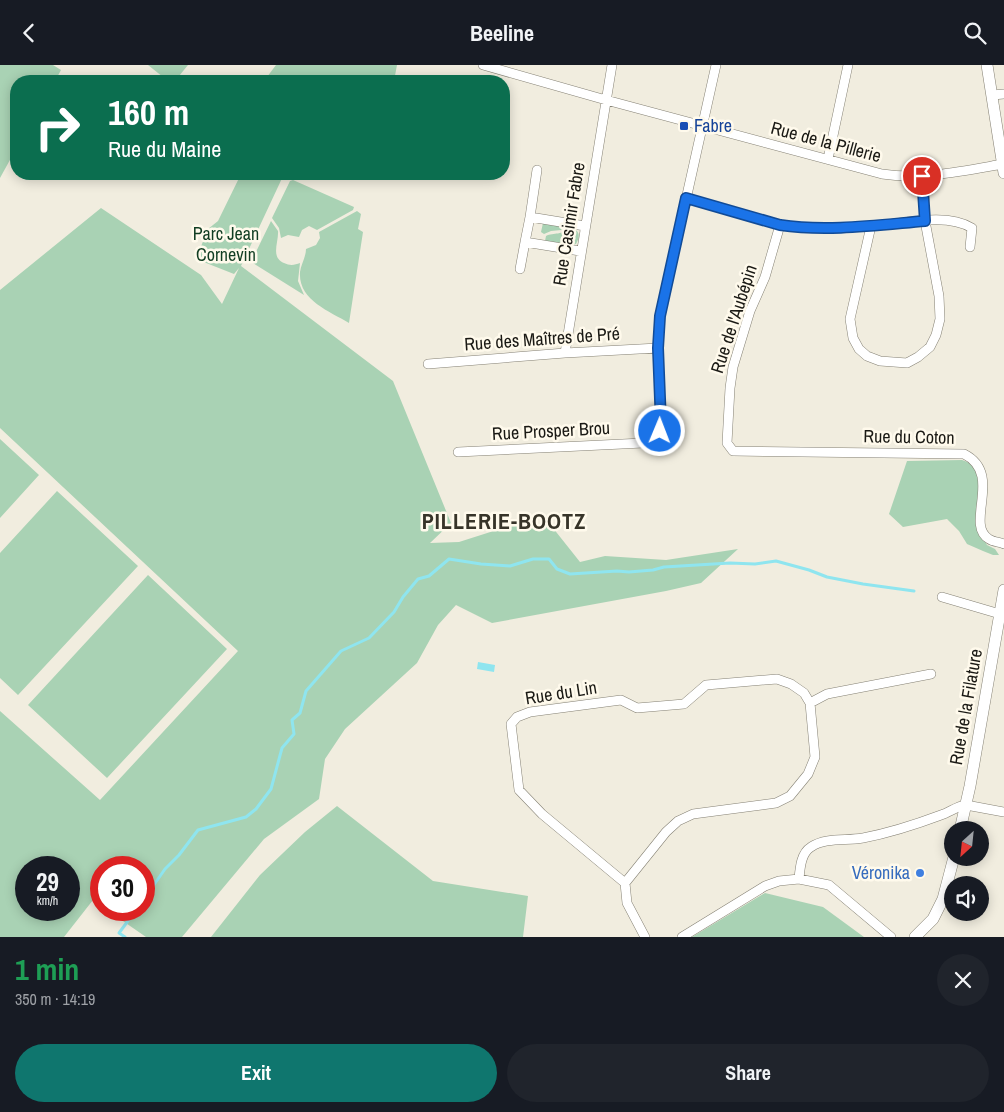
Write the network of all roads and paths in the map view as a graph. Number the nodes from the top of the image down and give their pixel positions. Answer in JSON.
{"nodes":[{"id":1,"x":483,"y":65,"type":"edge"},
{"id":2,"x":612,"y":65,"type":"edge"},
{"id":3,"x":716,"y":65,"type":"edge"},
{"id":4,"x":848,"y":65,"type":"edge"},
{"id":5,"x":987,"y":65,"type":"edge"},
{"id":6,"x":511,"y":69,"type":"edge"},
{"id":7,"x":1004,"y":94,"type":"edge"},
{"id":8,"x":992,"y":95,"type":"junction"},
{"id":9,"x":606,"y":100,"type":"junction"},
{"id":10,"x":702,"y":125,"type":"junction"},
{"id":11,"x":828,"y":159,"type":"junction"},
{"id":12,"x":1003,"y":168,"type":"edge"},
{"id":13,"x":537,"y":170,"type":"dead end"},
{"id":14,"x":922,"y":176,"type":"junction"},
{"id":15,"x":686,"y":198,"type":"junction"},
{"id":16,"x":530,"y":217,"type":"junction"},
{"id":17,"x":925,"y":221,"type":"junction"},
{"id":18,"x":780,"y":225,"type":"junction"},
{"id":19,"x":585,"y":226,"type":"junction"},
{"id":20,"x":871,"y":226,"type":"junction"},
{"id":21,"x":525,"y":243,"type":"junction"},
{"id":22,"x":970,"y":247,"type":"dead end"},
{"id":23,"x":580,"y":251,"type":"junction"},
{"id":24,"x":520,"y":269,"type":"dead end"},
{"id":25,"x":658,"y":348,"type":"junction"},
{"id":26,"x":565,"y":353,"type":"junction"},
{"id":27,"x":428,"y":364,"type":"dead end"},
{"id":28,"x":733,"y":451,"type":"joint"},
{"id":29,"x":458,"y":452,"type":"dead end"},
{"id":30,"x":990,"y":473,"type":"dead end"},
{"id":31,"x":991,"y":502,"type":"dead end"},
{"id":32,"x":1004,"y":544,"type":"edge"},
{"id":33,"x":1004,"y":590,"type":"edge"},
{"id":34,"x":942,"y":597,"type":"dead end"},
{"id":35,"x":1000,"y":614,"type":"junction"},
{"id":36,"x":931,"y":674,"type":"dead end"},
{"id":37,"x":810,"y":703,"type":"junction"},
{"id":38,"x":966,"y":805,"type":"junction"},
{"id":39,"x":1004,"y":813,"type":"edge"},
{"id":40,"x":962,"y":821,"type":"edge"},
{"id":41,"x":952,"y":866,"type":"edge"},
{"id":42,"x":800,"y":879,"type":"junction"},
{"id":43,"x":625,"y":883,"type":"junction"},
{"id":44,"x":645,"y":937,"type":"edge"},
{"id":45,"x":682,"y":937,"type":"edge"},
{"id":46,"x":890,"y":937,"type":"edge"},
{"id":47,"x":904,"y":937,"type":"edge"},
{"id":48,"x":911,"y":937,"type":"edge"},
{"id":49,"x":915,"y":937,"type":"edge"}],
"edges":[{"from":1,"to":6,"type":"street","name":"Rue de la Pillerie"},
{"from":2,"to":9,"type":"street","name":"Rue Casimir Fabre"},
{"from":3,"to":10,"type":"street","name":"Rue Prosper Brou"},
{"from":4,"to":11,"type":"street"},
{"from":5,"to":8,"type":"street"},
{"from":6,"to":9,"type":"street","name":"Rue de la Pillerie"},
{"from":7,"to":8,"type":"street"},
{"from":8,"to":12,"type":"street"},
{"from":9,"to":10,"type":"street","name":"Rue de la Pillerie"},
{"from":9,"to":19,"type":"street","name":"Rue Casimir Fabre"},
{"from":10,"to":11,"type":"street","name":"Rue de la Pillerie"},
{"from":10,"to":15,"type":"street","name":"Rue Prosper Brou"},
{"from":11,"to":14,"type":"street","name":"Rue de la Pillerie"},
{"from":12,"to":14,"type":"street","name":"Rue de la Pillerie"},
{"from":13,"to":16,"type":"street"},
{"from":14,"to":17,"type":"street"},
{"from":15,"to":18,"type":"street"},
{"from":15,"to":25,"type":"street","name":"Rue Prosper Brou"},
{"from":16,"to":19,"type":"street"},
{"from":16,"to":21,"type":"street"},
{"from":17,"to":20,"type":"street"},
{"from":17,"to":20,"type":"street"},
{"from":17,"to":22,"type":"street"},
{"from":18,"to":20,"type":"street"},
{"from":18,"to":28,"type":"street","name":"Rue de l'Aubépin"},
{"from":19,"to":23,"type":"street","name":"Rue Casimir Fabre"},
{"from":21,"to":23,"type":"street"},
{"from":21,"to":24,"type":"street"},
{"from":23,"to":26,"type":"street","name":"Rue Casimir Fabre"},
{"from":25,"to":26,"type":"street","name":"Rue des Maîtres de Pré"},
{"from":25,"to":29,"type":"street","name":"Rue Prosper Brou"},
{"from":26,"to":27,"type":"street","name":"Rue des Maîtres de Pré"},
{"from":28,"to":30,"type":"street","name":"Rue du Coton"},
{"from":31,"to":32,"type":"street"},
{"from":33,"to":35,"type":"street","name":"Rue de la Filature"},
{"from":34,"to":35,"type":"street"},
{"from":35,"to":38,"type":"street","name":"Rue de la Filature"},
{"from":36,"to":37,"type":"street"},
{"from":37,"to":43,"type":"street"},
{"from":37,"to":43,"type":"street","name":"Rue du Lin"},
{"from":38,"to":39,"type":"street"},
{"from":38,"to":40,"type":"street","name":"Rue de la Filature"},
{"from":38,"to":42,"type":"street"},
{"from":41,"to":49,"type":"street"},
{"from":42,"to":45,"type":"street"},
{"from":42,"to":46,"type":"street"},
{"from":43,"to":44,"type":"street"},
{"from":47,"to":48,"type":"street"}]}
